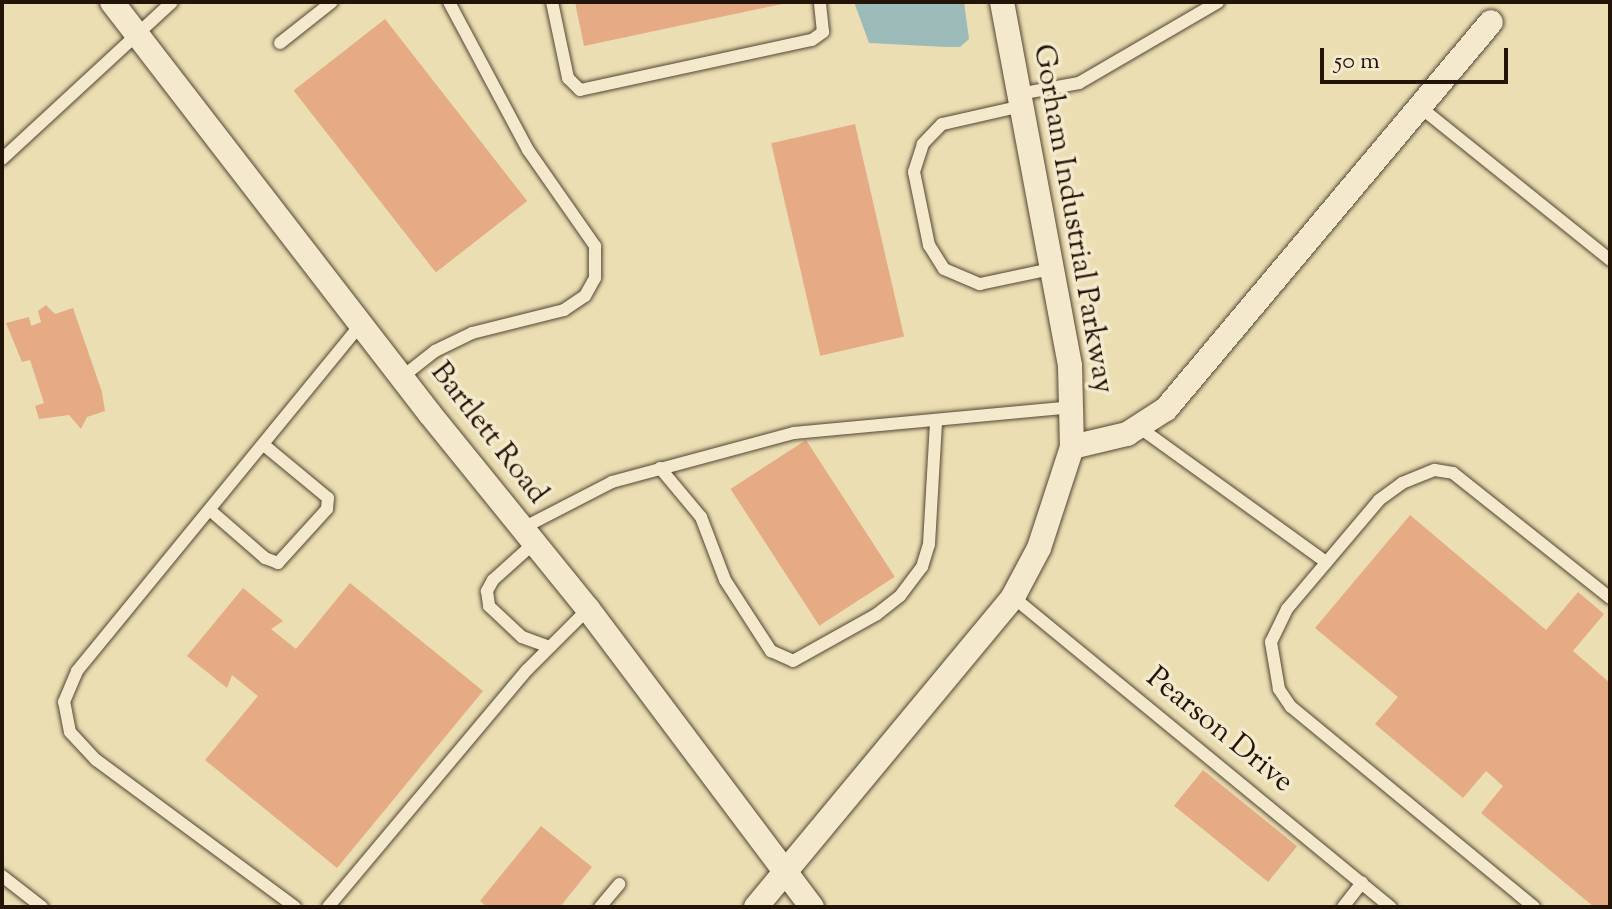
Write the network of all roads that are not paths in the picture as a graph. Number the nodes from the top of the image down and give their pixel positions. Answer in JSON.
{"nodes":[{"id":1,"x":112,"y":2,"type":"edge"},
{"id":2,"x":172,"y":2,"type":"edge"},
{"id":3,"x":332,"y":2,"type":"edge"},
{"id":4,"x":449,"y":2,"type":"edge"},
{"id":5,"x":552,"y":2,"type":"edge"},
{"id":6,"x":820,"y":2,"type":"edge"},
{"id":7,"x":1002,"y":2,"type":"edge"},
{"id":8,"x":1218,"y":2,"type":"edge"},
{"id":9,"x":1491,"y":22,"type":"dead end"},
{"id":10,"x":136,"y":32,"type":"junction"},
{"id":11,"x":280,"y":43,"type":"dead end"},
{"id":12,"x":1020,"y":100,"type":"junction"},
{"id":13,"x":1420,"y":107,"type":"junction"},
{"id":14,"x":2,"y":159,"type":"edge"},
{"id":15,"x":1610,"y":260,"type":"edge"},
{"id":16,"x":1051,"y":269,"type":"junction"},
{"id":17,"x":361,"y":324,"type":"junction"},
{"id":18,"x":402,"y":377,"type":"junction"},
{"id":19,"x":1073,"y":407,"type":"junction"},
{"id":20,"x":936,"y":421,"type":"junction"},
{"id":21,"x":1140,"y":428,"type":"junction"},
{"id":22,"x":264,"y":445,"type":"junction"},
{"id":23,"x":1072,"y":447,"type":"junction"},
{"id":24,"x":660,"y":468,"type":"junction"},
{"id":25,"x":211,"y":511,"type":"junction"},
{"id":26,"x":527,"y":536,"type":"junction"},
{"id":27,"x":1326,"y":562,"type":"junction"},
{"id":28,"x":1013,"y":597,"type":"junction"},
{"id":29,"x":1610,"y":598,"type":"edge"},
{"id":30,"x":588,"y":609,"type":"junction"},
{"id":31,"x":549,"y":647,"type":"junction"},
{"id":32,"x":786,"y":871,"type":"junction"},
{"id":33,"x":2,"y":876,"type":"edge"},
{"id":34,"x":1362,"y":883,"type":"junction"},
{"id":35,"x":619,"y":884,"type":"dead end"},
{"id":36,"x":294,"y":906,"type":"edge"},
{"id":37,"x":42,"y":907,"type":"edge"},
{"id":38,"x":328,"y":907,"type":"edge"},
{"id":39,"x":600,"y":907,"type":"edge"},
{"id":40,"x":756,"y":907,"type":"edge"},
{"id":41,"x":812,"y":907,"type":"edge"},
{"id":42,"x":1343,"y":907,"type":"edge"},
{"id":43,"x":1391,"y":907,"type":"edge"},
{"id":44,"x":1534,"y":907,"type":"edge"}],
"edges":[{"from":1,"to":10,"type":"street","name":"Bartlett Road"},
{"from":2,"to":10,"type":"lane"},
{"from":3,"to":11,"type":"lane"},
{"from":4,"to":18,"type":"lane"},
{"from":5,"to":6,"type":"lane"},
{"from":7,"to":12,"type":"street","name":"Gorham Industrial Parkway"},
{"from":8,"to":12,"type":"lane"},
{"from":9,"to":13,"type":"street"},
{"from":10,"to":14,"type":"lane"},
{"from":10,"to":17,"type":"street","name":"Bartlett Road"},
{"from":12,"to":16,"type":"street","name":"Gorham Industrial Parkway"},
{"from":12,"to":16,"type":"lane"},
{"from":13,"to":15,"type":"lane"},
{"from":13,"to":21,"type":"street"},
{"from":16,"to":19,"type":"street","name":"Gorham Industrial Parkway"},
{"from":17,"to":18,"type":"street","name":"Bartlett Road"},
{"from":17,"to":22,"type":"lane"},
{"from":18,"to":26,"type":"street","name":"Bartlett Road"},
{"from":19,"to":20,"type":"lane"},
{"from":19,"to":23,"type":"street","name":"Gorham Industrial Parkway"},
{"from":20,"to":24,"type":"lane"},
{"from":20,"to":24,"type":"lane"},
{"from":21,"to":23,"type":"street"},
{"from":21,"to":27,"type":"lane"},
{"from":22,"to":25,"type":"lane"},
{"from":22,"to":25,"type":"lane"},
{"from":23,"to":28,"type":"street","name":"Gorham Industrial Parkway"},
{"from":24,"to":26,"type":"lane"},
{"from":25,"to":36,"type":"lane"},
{"from":26,"to":30,"type":"street","name":"Bartlett Road"},
{"from":26,"to":31,"type":"lane"},
{"from":27,"to":29,"type":"lane"},
{"from":27,"to":44,"type":"lane"},
{"from":28,"to":32,"type":"street","name":"Gorham Industrial Parkway"},
{"from":28,"to":34,"type":"lane","name":"Pearson Drive"},
{"from":30,"to":31,"type":"lane"},
{"from":30,"to":32,"type":"street","name":"Bartlett Road"},
{"from":31,"to":38,"type":"lane"},
{"from":32,"to":40,"type":"street","name":"Gorham Industrial Parkway"},
{"from":32,"to":41,"type":"street","name":"Bartlett Road"},
{"from":33,"to":37,"type":"lane"},
{"from":34,"to":42,"type":"lane"},
{"from":34,"to":43,"type":"lane","name":"Pearson Drive"},
{"from":35,"to":39,"type":"lane"}]}
